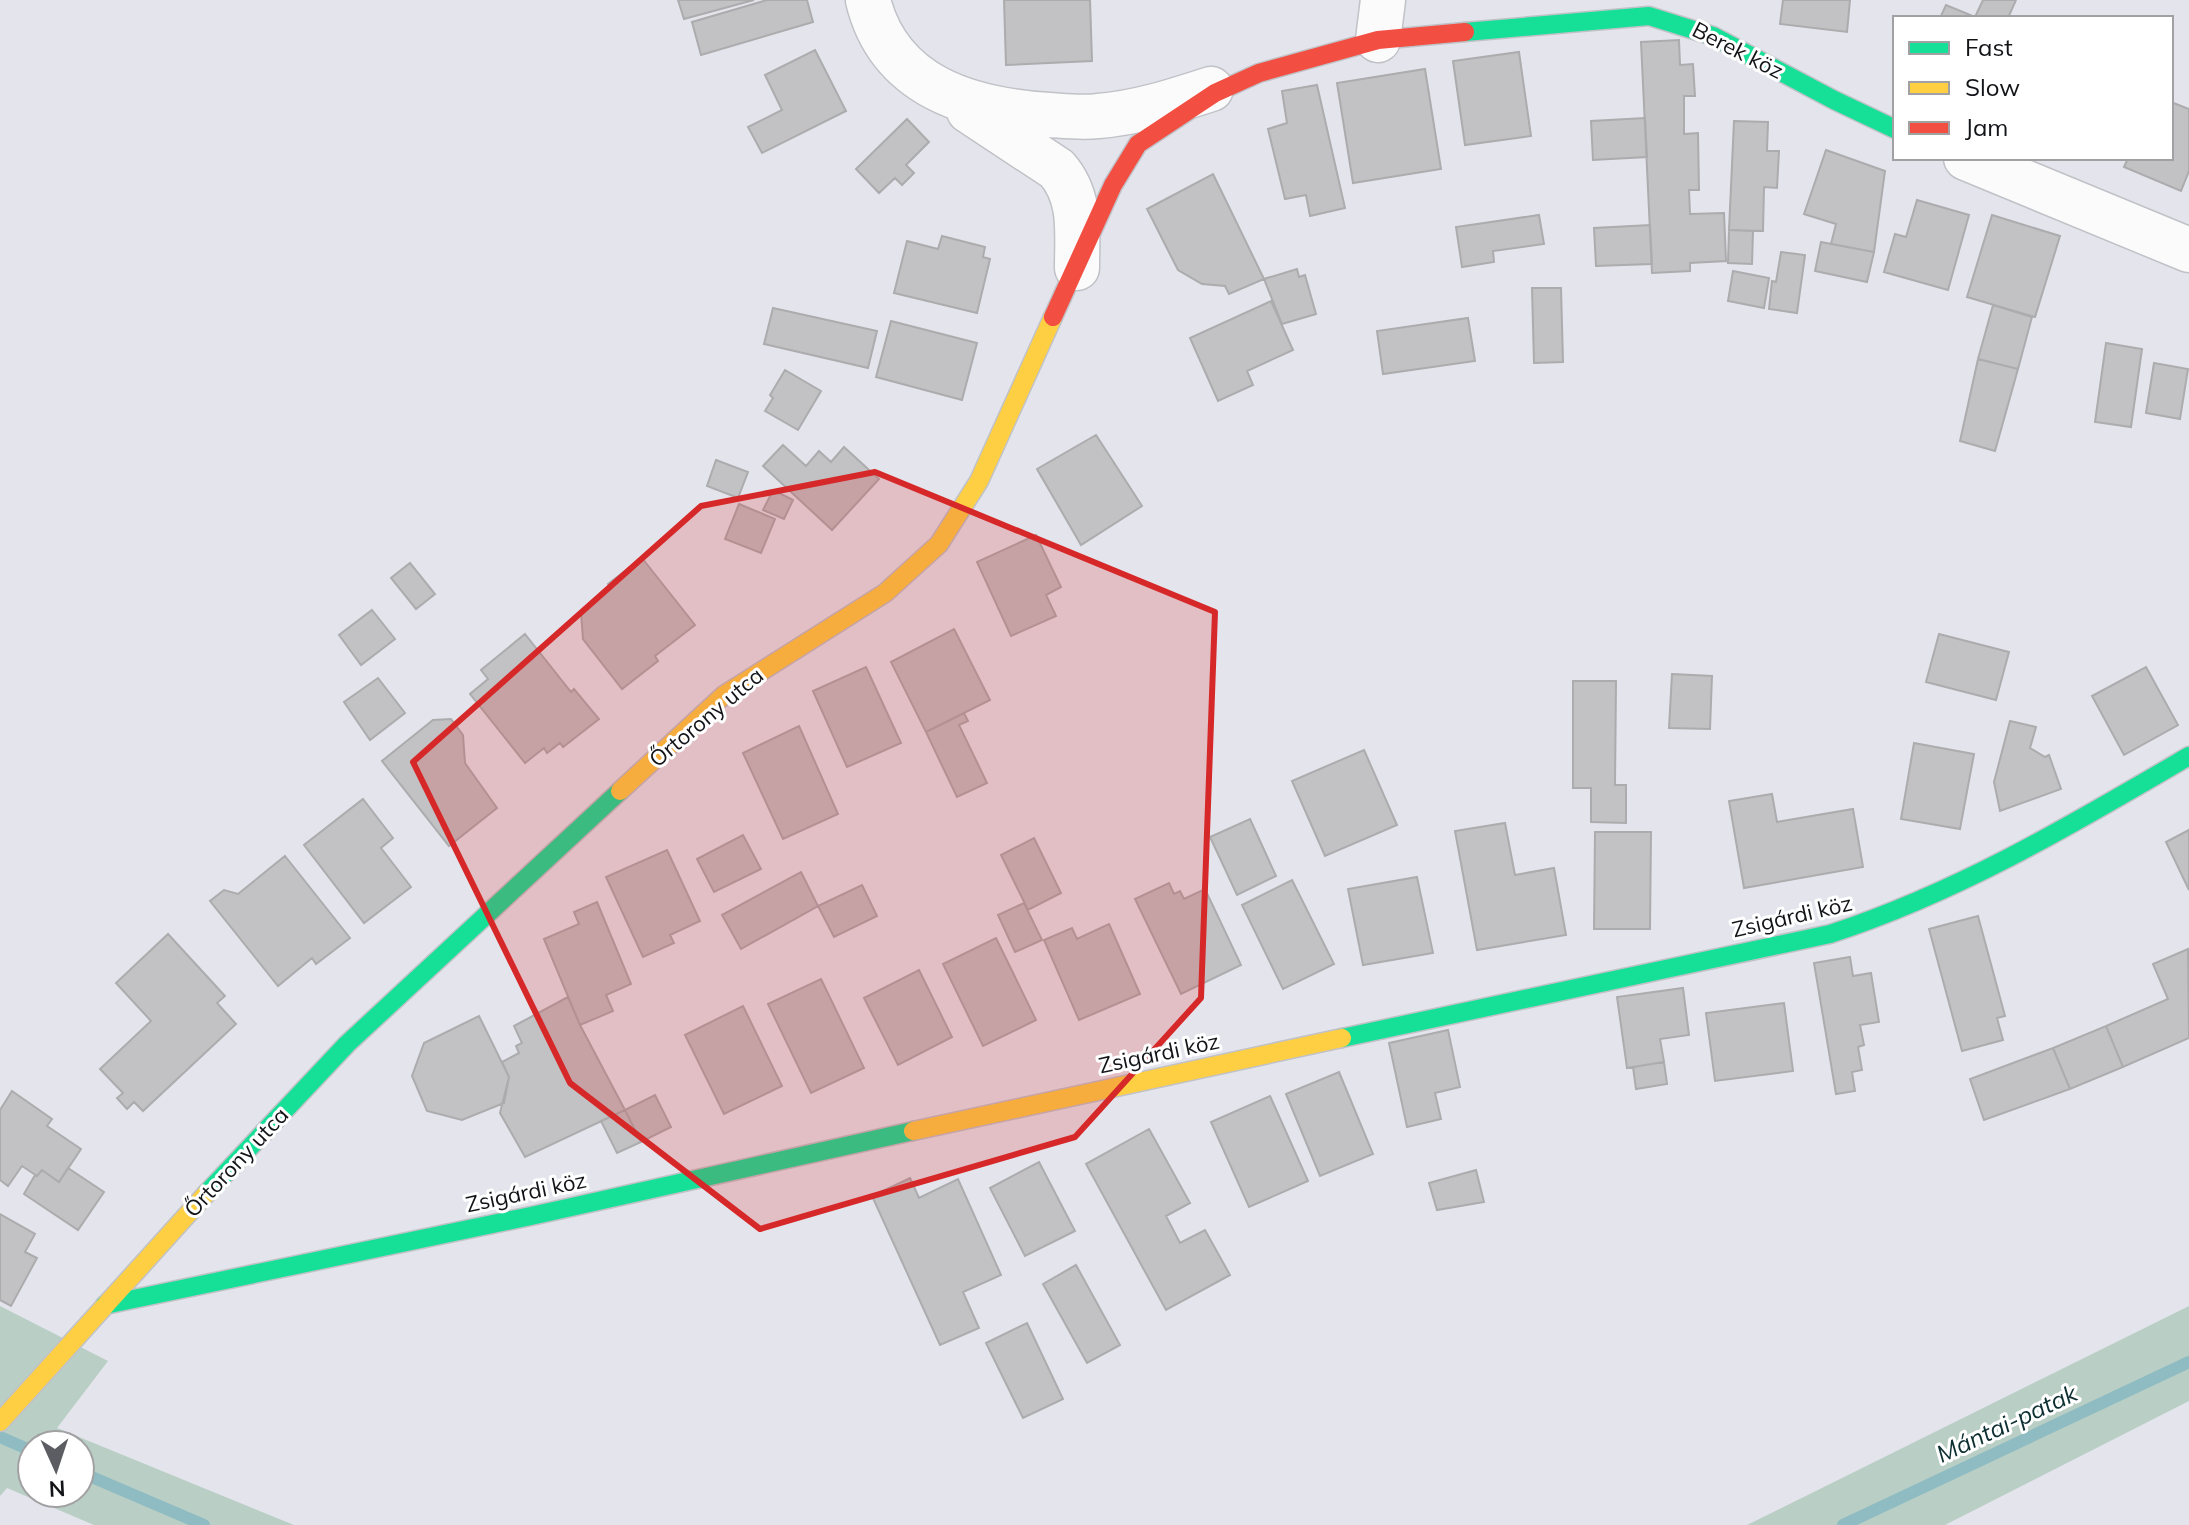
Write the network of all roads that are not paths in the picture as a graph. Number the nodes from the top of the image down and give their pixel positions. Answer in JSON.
{"nodes":[{"id":1,"x":868,"y":0,"type":"edge"},
{"id":2,"x":1380,"y":20,"type":"edge"},
{"id":3,"x":1259,"y":73,"type":"junction"},
{"id":4,"x":933,"y":88,"type":"junction"},
{"id":5,"x":1893,"y":128,"type":"edge"},
{"id":6,"x":1971,"y":160,"type":"edge"},
{"id":7,"x":2189,"y":250,"type":"edge"},
{"id":8,"x":1077,"y":268,"type":"junction"},
{"id":9,"x":2189,"y":756,"type":"edge"},
{"id":10,"x":105,"y":1305,"type":"junction"},
{"id":11,"x":1,"y":1421,"type":"edge"}],
"edges":[{"from":1,"to":4,"type":"street"},
{"from":2,"to":3,"type":"street","name":"Őrtorony utca"},
{"from":2,"to":5,"type":"street","name":"Berek köz"},
{"from":3,"to":4,"type":"street"},
{"from":3,"to":8,"type":"street","name":"Őrtorony utca"},
{"from":4,"to":8,"type":"street"},
{"from":6,"to":7,"type":"street"},
{"from":8,"to":10,"type":"street","name":"Őrtorony utca"},
{"from":9,"to":10,"type":"street","name":"Zsigárdi köz"},
{"from":10,"to":11,"type":"street","name":"Őrtorony utca"}]}
